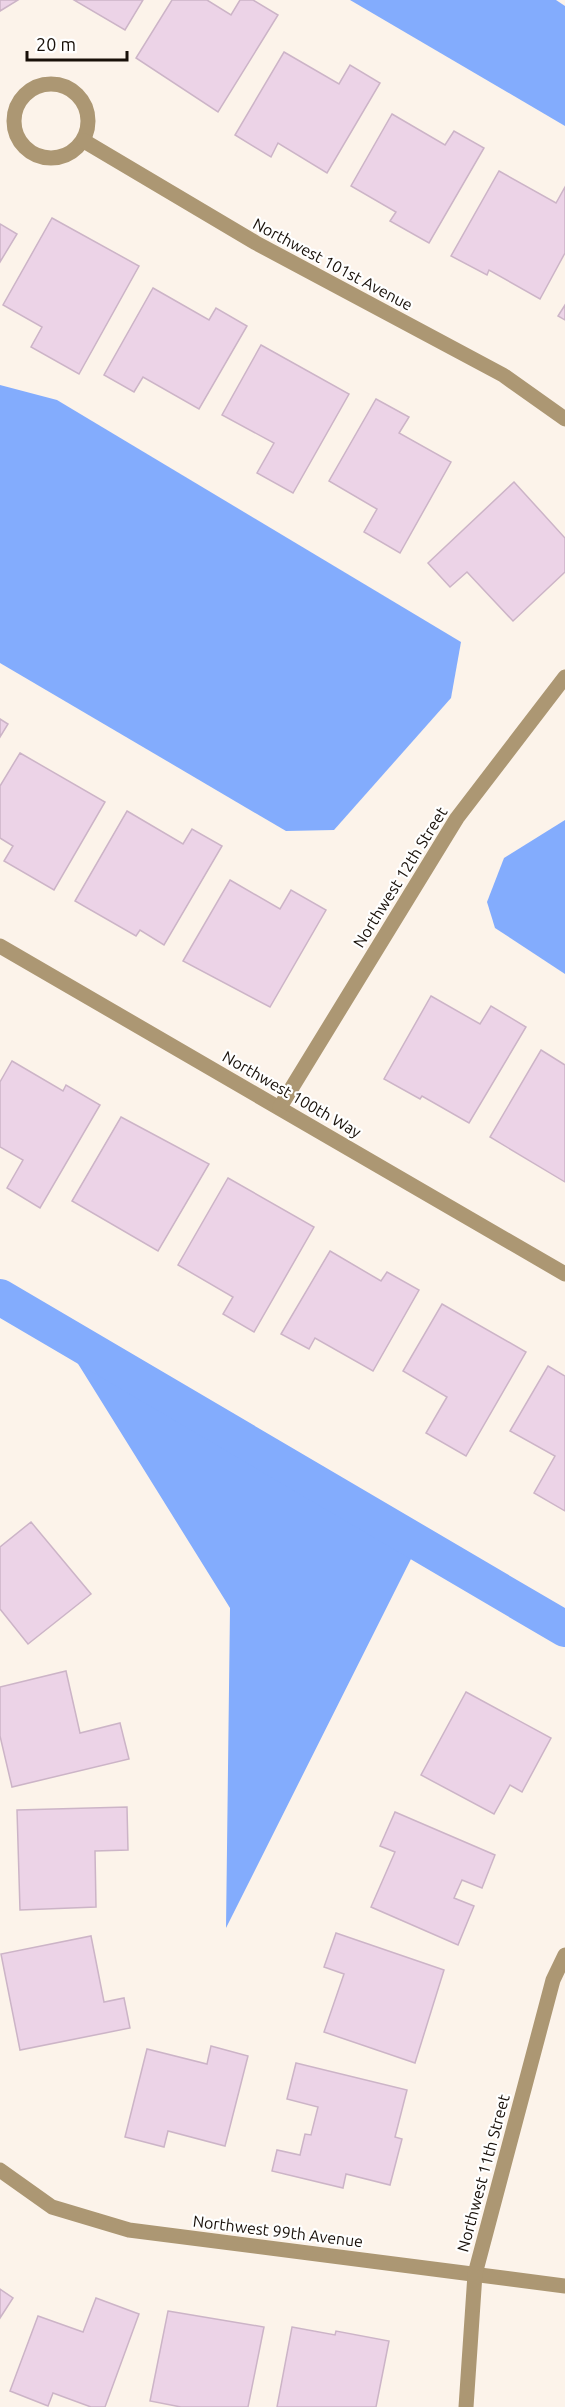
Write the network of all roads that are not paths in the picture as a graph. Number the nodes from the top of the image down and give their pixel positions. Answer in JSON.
{"nodes":[{"id":1,"x":84,"y":141,"type":"junction"},
{"id":2,"x":565,"y":419,"type":"edge"},
{"id":3,"x":565,"y":677,"type":"edge"},
{"id":4,"x":0,"y":946,"type":"edge"},
{"id":5,"x":280,"y":1107,"type":"junction"},
{"id":6,"x":565,"y":1274,"type":"edge"},
{"id":7,"x":565,"y":1954,"type":"edge"},
{"id":8,"x":0,"y":2170,"type":"edge"},
{"id":9,"x":475,"y":2274,"type":"junction"},
{"id":10,"x":565,"y":2286,"type":"edge"},
{"id":11,"x":466,"y":2407,"type":"edge"}],
"edges":[{"from":1,"to":1,"type":"street"},
{"from":1,"to":2,"type":"street","name":"Northwest 101st Avenue"},
{"from":3,"to":5,"type":"street","name":"Northwest 12th Street"},
{"from":4,"to":5,"type":"street","name":"Northwest 100th Way"},
{"from":5,"to":6,"type":"street","name":"Northwest 100th Way"},
{"from":7,"to":9,"type":"street","name":"Northwest 11th Street"},
{"from":8,"to":9,"type":"street","name":"Northwest 99th Avenue"},
{"from":9,"to":10,"type":"street","name":"Northwest 99th Avenue"},
{"from":9,"to":11,"type":"street","name":"Northwest 11th Street"}]}
